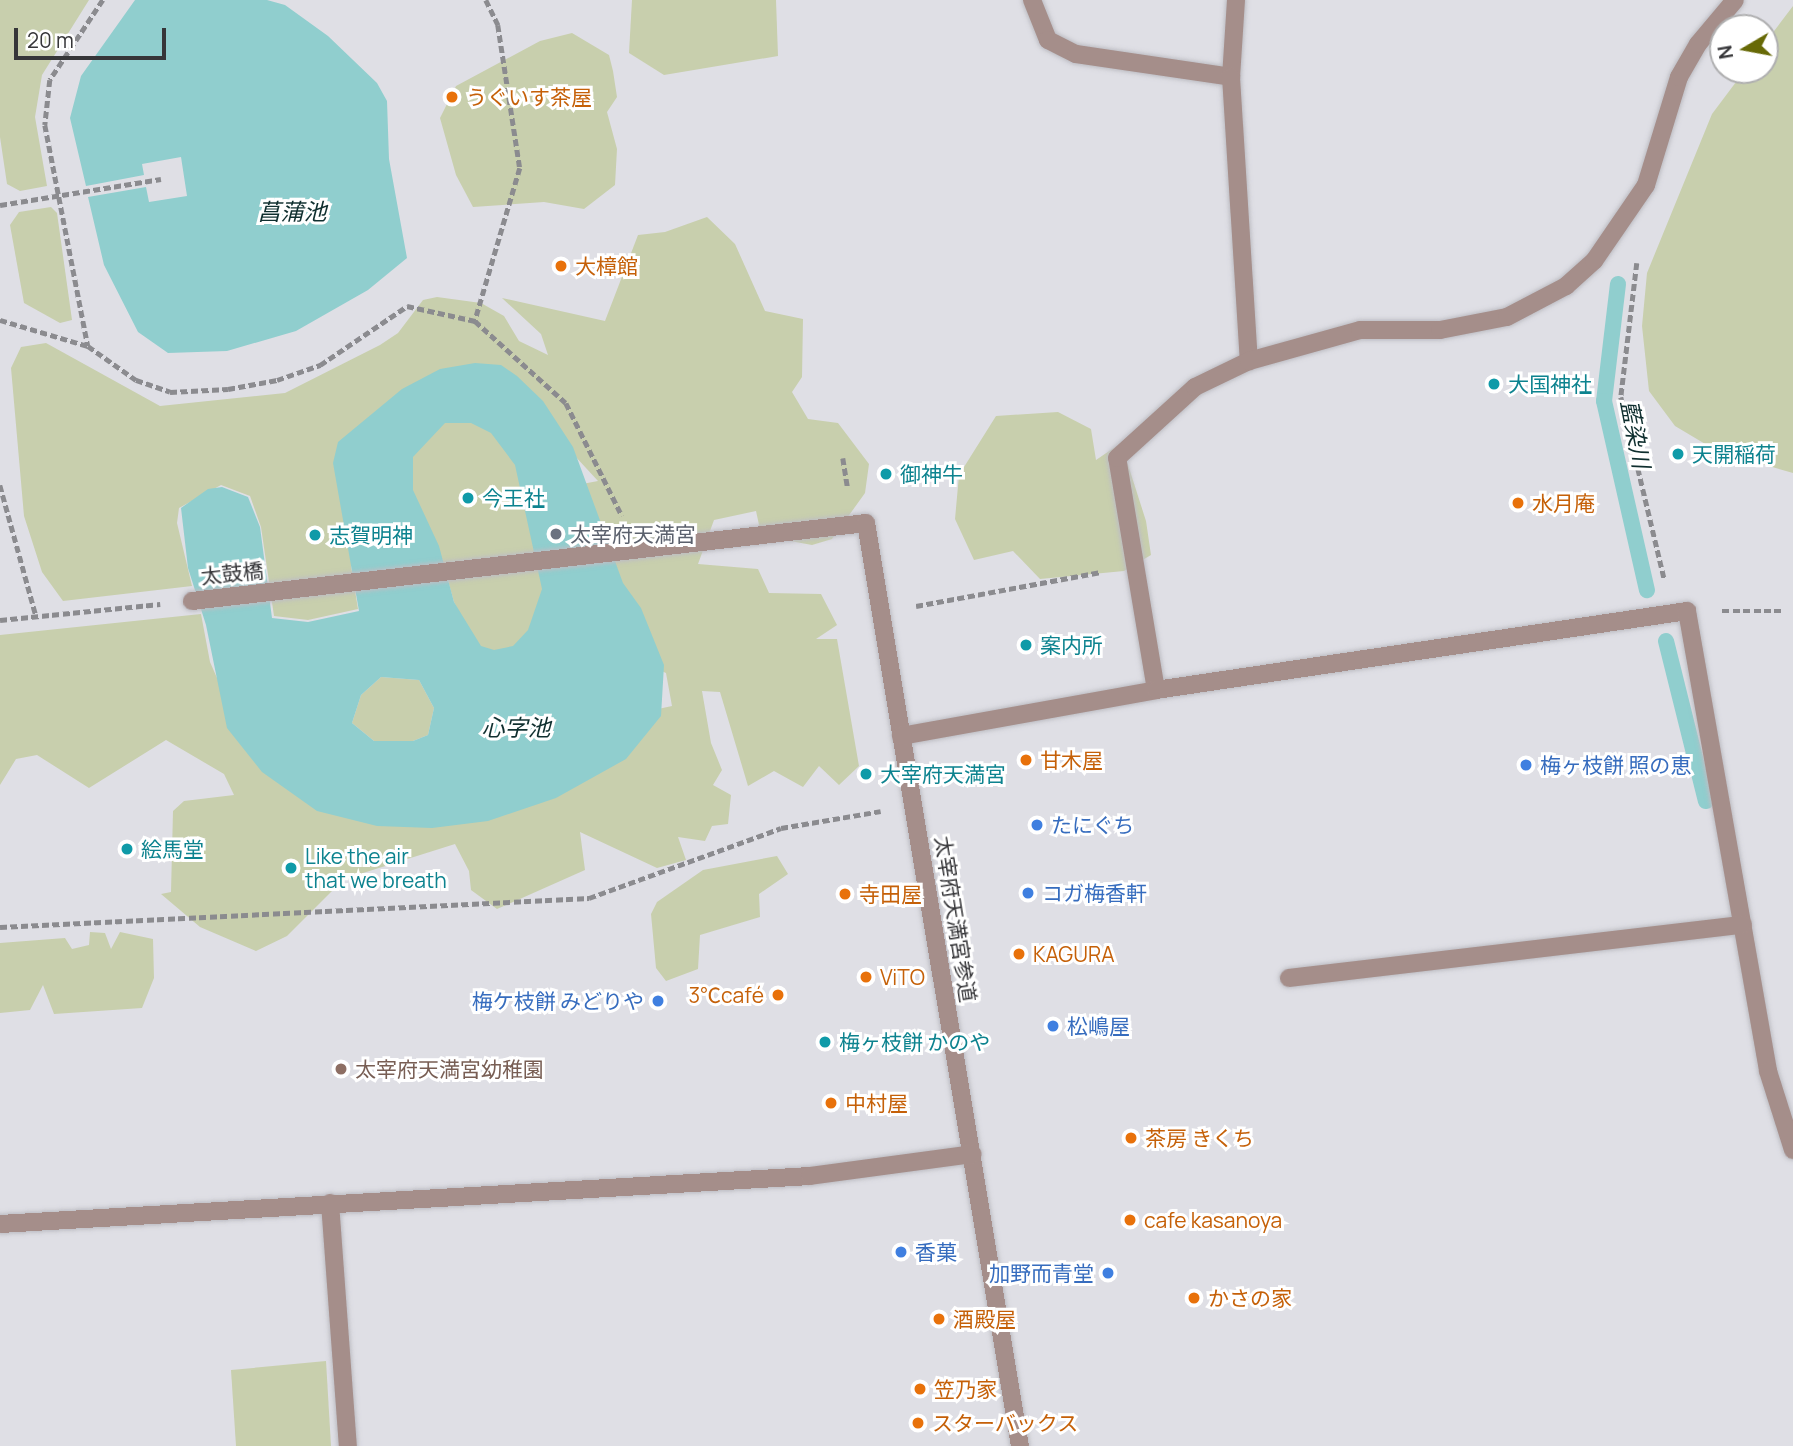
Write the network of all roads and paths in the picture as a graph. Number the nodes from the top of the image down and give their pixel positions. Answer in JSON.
{"nodes":[{"id":1,"x":103,"y":0,"type":"edge"},
{"id":2,"x":486,"y":0,"type":"edge"},
{"id":3,"x":1032,"y":0,"type":"edge"},
{"id":4,"x":1236,"y":0,"type":"edge"},
{"id":5,"x":1735,"y":0,"type":"edge"},
{"id":6,"x":1231,"y":77,"type":"junction"},
{"id":7,"x":161,"y":179,"type":"dead end"},
{"id":8,"x":58,"y":195,"type":"junction"},
{"id":9,"x":0,"y":205,"type":"edge"},
{"id":10,"x":1638,"y":251,"type":"dead end"},
{"id":11,"x":0,"y":320,"type":"edge"},
{"id":12,"x":475,"y":321,"type":"junction"},
{"id":13,"x":88,"y":346,"type":"junction"},
{"id":14,"x":1249,"y":361,"type":"junction"},
{"id":15,"x":0,"y":485,"type":"edge"},
{"id":16,"x":625,"y":551,"type":"junction"},
{"id":17,"x":1134,"y":565,"type":"junction"},
{"id":18,"x":192,"y":601,"type":"joint"},
{"id":19,"x":1781,"y":611,"type":"dead end"},
{"id":20,"x":881,"y":612,"type":"junction"},
{"id":21,"x":1679,"y":612,"type":"junction"},
{"id":22,"x":36,"y":616,"type":"junction"},
{"id":23,"x":0,"y":620,"type":"edge"},
{"id":24,"x":1156,"y":690,"type":"junction"},
{"id":25,"x":901,"y":736,"type":"junction"},
{"id":26,"x":915,"y":806,"type":"junction"},
{"id":27,"x":1743,"y":925,"type":"junction"},
{"id":28,"x":0,"y":927,"type":"edge"},
{"id":29,"x":1289,"y":978,"type":"dead end"},
{"id":30,"x":1793,"y":1150,"type":"edge"},
{"id":31,"x":972,"y":1154,"type":"junction"},
{"id":32,"x":330,"y":1203,"type":"junction"},
{"id":33,"x":0,"y":1224,"type":"edge"},
{"id":34,"x":348,"y":1446,"type":"edge"},
{"id":35,"x":1020,"y":1446,"type":"edge"}],
"edges":[{"from":1,"to":8,"type":"path"},
{"from":2,"to":12,"type":"path"},
{"from":3,"to":6,"type":"street"},
{"from":4,"to":6,"type":"street"},
{"from":5,"to":14,"type":"street"},
{"from":6,"to":14,"type":"street"},
{"from":7,"to":8,"type":"path"},
{"from":8,"to":9,"type":"path"},
{"from":8,"to":13,"type":"path"},
{"from":10,"to":21,"type":"path"},
{"from":11,"to":13,"type":"path"},
{"from":12,"to":13,"type":"path"},
{"from":12,"to":16,"type":"path"},
{"from":14,"to":17,"type":"street"},
{"from":15,"to":22,"type":"path"},
{"from":16,"to":18,"type":"street","name":"太鼓橋"},
{"from":16,"to":20,"type":"street","name":"太宰府天満宮参道"},
{"from":17,"to":20,"type":"path"},
{"from":17,"to":24,"type":"street"},
{"from":18,"to":22,"type":"path"},
{"from":19,"to":21,"type":"path"},
{"from":20,"to":25,"type":"street","name":"太宰府天満宮参道"},
{"from":21,"to":24,"type":"street"},
{"from":21,"to":27,"type":"street"},
{"from":22,"to":23,"type":"path"},
{"from":24,"to":25,"type":"street"},
{"from":25,"to":26,"type":"street","name":"太宰府天満宮参道"},
{"from":26,"to":28,"type":"path"},
{"from":26,"to":31,"type":"street","name":"太宰府天満宮参道"},
{"from":27,"to":29,"type":"street"},
{"from":27,"to":30,"type":"street"},
{"from":31,"to":32,"type":"street"},
{"from":31,"to":35,"type":"street","name":"太宰府天満宮参道"},
{"from":32,"to":33,"type":"street"},
{"from":32,"to":34,"type":"street"}]}
